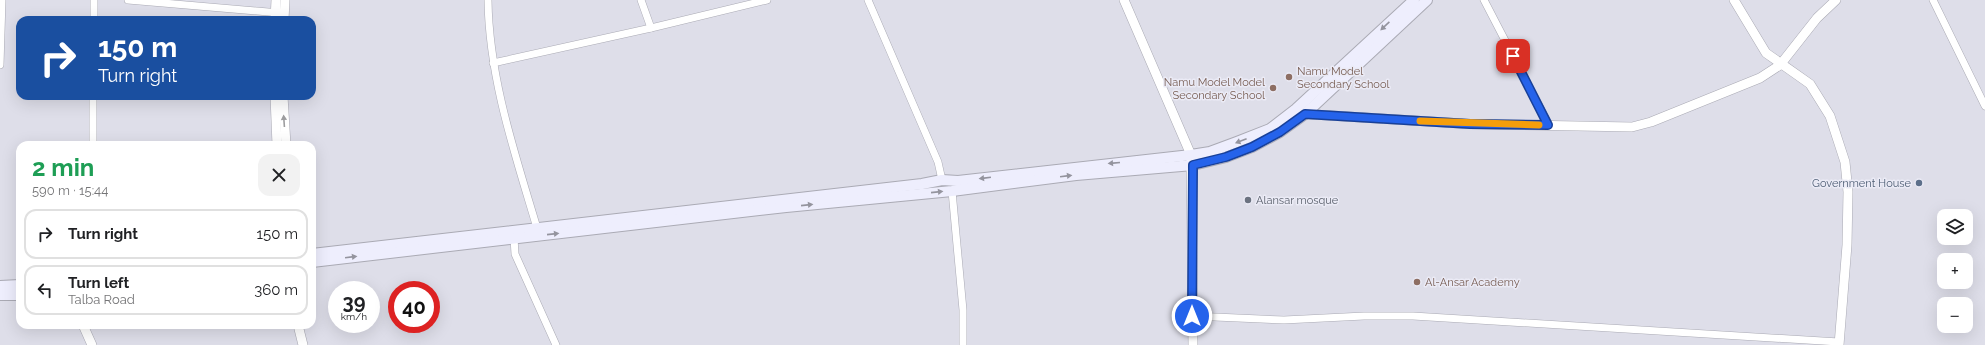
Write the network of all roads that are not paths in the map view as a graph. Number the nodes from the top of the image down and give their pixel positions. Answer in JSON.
{"nodes":[{"id":1,"x":2,"y":0,"type":"edge"},
{"id":2,"x":94,"y":0,"type":"edge"},
{"id":3,"x":128,"y":0,"type":"edge"},
{"id":4,"x":276,"y":0,"type":"edge"},
{"id":5,"x":285,"y":0,"type":"edge"},
{"id":6,"x":488,"y":0,"type":"edge"},
{"id":7,"x":641,"y":0,"type":"edge"},
{"id":8,"x":767,"y":0,"type":"edge"},
{"id":9,"x":868,"y":0,"type":"edge"},
{"id":10,"x":1124,"y":0,"type":"edge"},
{"id":11,"x":1414,"y":0,"type":"edge"},
{"id":12,"x":1427,"y":0,"type":"edge"},
{"id":13,"x":1484,"y":0,"type":"edge"},
{"id":14,"x":1734,"y":0,"type":"edge"},
{"id":15,"x":1836,"y":0,"type":"edge"},
{"id":16,"x":1933,"y":0,"type":"edge"},
{"id":17,"x":181,"y":2,"type":"edge"},
{"id":18,"x":94,"y":16,"type":"edge"},
{"id":19,"x":280,"y":16,"type":"edge"},
{"id":20,"x":651,"y":28,"type":"junction"},
{"id":21,"x":493,"y":63,"type":"junction"},
{"id":22,"x":0,"y":65,"type":"edge"},
{"id":23,"x":1780,"y":65,"type":"junction"},
{"id":24,"x":93,"y":100,"type":"edge"},
{"id":25,"x":275,"y":100,"type":"edge"},
{"id":26,"x":283,"y":100,"type":"edge"},
{"id":27,"x":1985,"y":106,"type":"edge"},
{"id":28,"x":1305,"y":114,"type":"junction"},
{"id":29,"x":1548,"y":125,"type":"junction"},
{"id":30,"x":93,"y":141,"type":"edge"},
{"id":31,"x":277,"y":141,"type":"edge"},
{"id":32,"x":286,"y":141,"type":"edge"},
{"id":33,"x":1192,"y":160,"type":"junction"},
{"id":34,"x":942,"y":180,"type":"junction"},
{"id":35,"x":952,"y":191,"type":"junction"},
{"id":36,"x":537,"y":228,"type":"junction"},
{"id":37,"x":514,"y":238,"type":"junction"},
{"id":38,"x":316,"y":254,"type":"edge"},
{"id":39,"x":316,"y":262,"type":"edge"},
{"id":40,"x":16,"y":285,"type":"edge"},
{"id":41,"x":0,"y":286,"type":"edge"},
{"id":42,"x":0,"y":295,"type":"edge"},
{"id":43,"x":16,"y":295,"type":"edge"},
{"id":44,"x":1192,"y":316,"type":"junction"},
{"id":45,"x":85,"y":329,"type":"edge"},
{"id":46,"x":299,"y":329,"type":"edge"},
{"id":47,"x":1839,"y":344,"type":"edge"},
{"id":48,"x":92,"y":345,"type":"edge"},
{"id":49,"x":303,"y":345,"type":"edge"},
{"id":50,"x":556,"y":345,"type":"edge"},
{"id":51,"x":963,"y":345,"type":"edge"},
{"id":52,"x":1193,"y":345,"type":"edge"}],
"edges":[{"from":1,"to":22,"type":"street"},
{"from":2,"to":18,"type":"street"},
{"from":3,"to":17,"type":"street"},
{"from":4,"to":19,"type":"street"},
{"from":5,"to":19,"type":"street"},
{"from":6,"to":21,"type":"street"},
{"from":7,"to":20,"type":"street"},
{"from":8,"to":20,"type":"street"},
{"from":9,"to":34,"type":"street"},
{"from":10,"to":33,"type":"street"},
{"from":11,"to":33,"type":"main road","one_way":true},
{"from":12,"to":28,"type":"main road"},
{"from":13,"to":29,"type":"street"},
{"from":14,"to":23,"type":"street"},
{"from":15,"to":23,"type":"street"},
{"from":16,"to":27,"type":"street"},
{"from":17,"to":19,"type":"street"},
{"from":20,"to":21,"type":"street"},
{"from":21,"to":36,"type":"street"},
{"from":23,"to":29,"type":"street"},
{"from":23,"to":47,"type":"street"},
{"from":24,"to":30,"type":"street"},
{"from":25,"to":31,"type":"street"},
{"from":32,"to":26,"type":"street","one_way":true},
{"from":28,"to":29,"type":"street"},
{"from":28,"to":33,"type":"main road"},
{"from":33,"to":34,"type":"main road","one_way":true},
{"from":35,"to":33,"type":"main road","one_way":true},
{"from":33,"to":44,"type":"street"},
{"from":34,"to":36,"type":"main road"},
{"from":37,"to":35,"type":"main road","one_way":true},
{"from":35,"to":51,"type":"street"},
{"from":36,"to":38,"type":"main road"},
{"from":39,"to":37,"type":"main road","one_way":true},
{"from":37,"to":50,"type":"street"},
{"from":40,"to":41,"type":"main road"},
{"from":42,"to":43,"type":"main road"},
{"from":44,"to":47,"type":"street"},
{"from":44,"to":52,"type":"street"},
{"from":45,"to":48,"type":"street"},
{"from":46,"to":49,"type":"street"}]}
